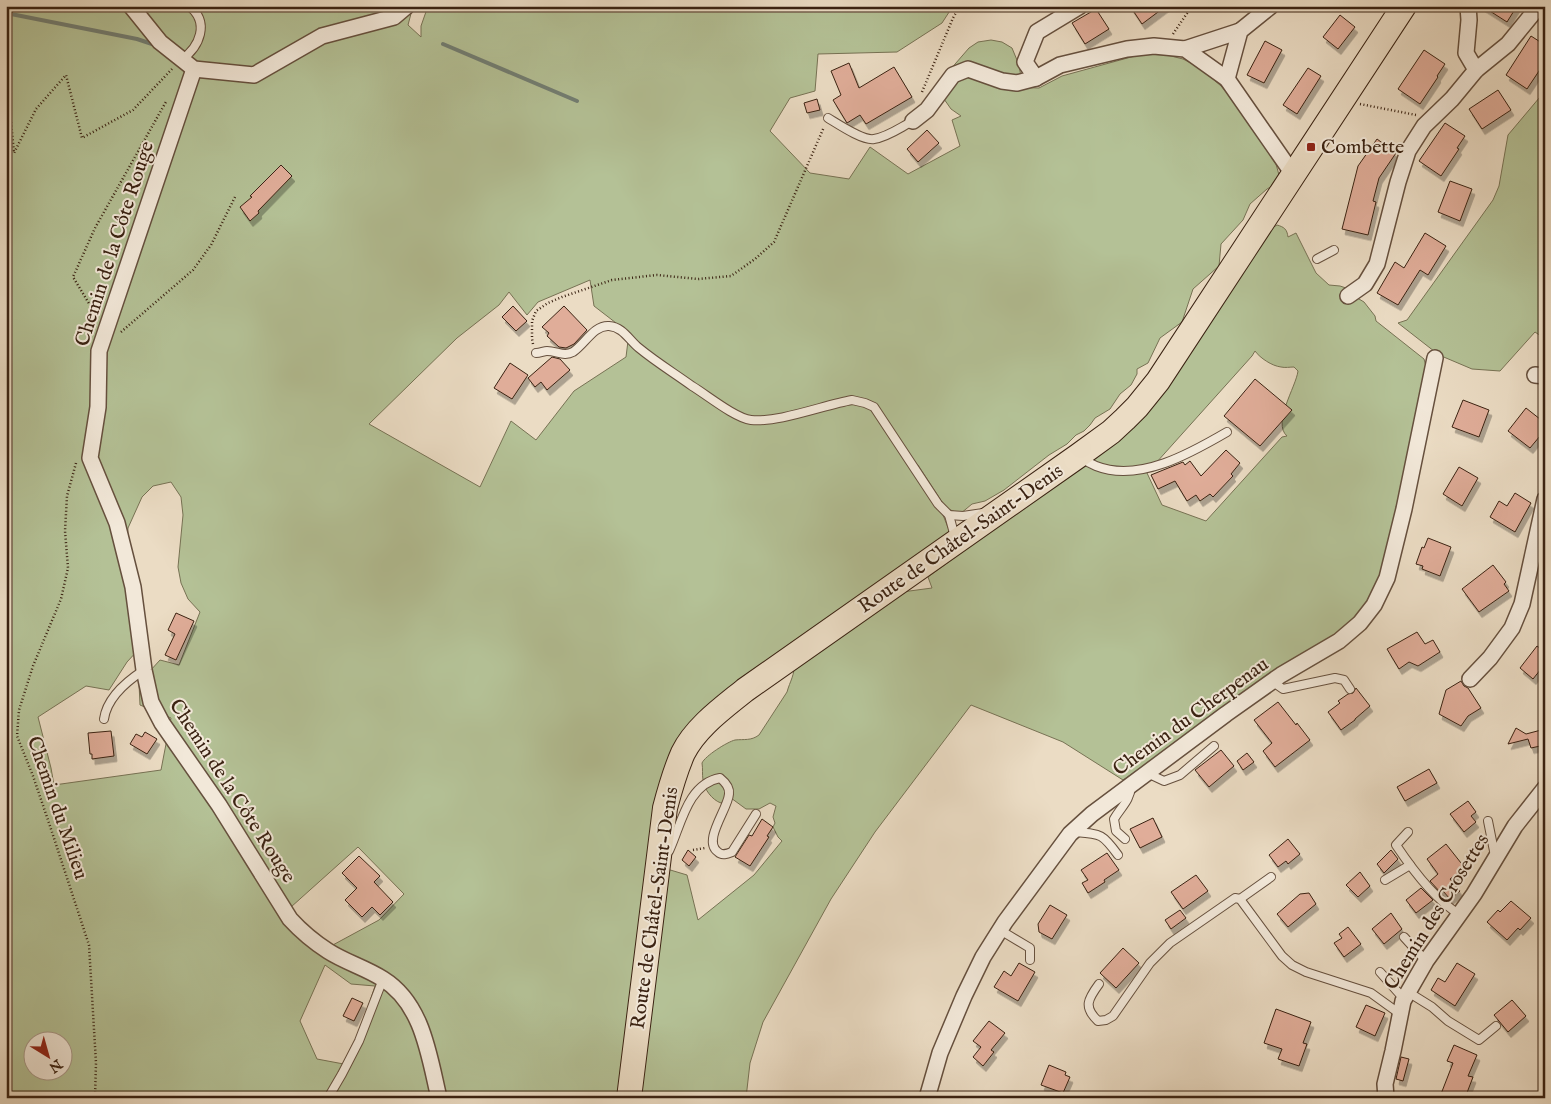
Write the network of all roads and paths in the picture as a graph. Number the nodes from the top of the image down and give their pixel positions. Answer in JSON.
{"nodes":[{"id":1,"x":131,"y":6,"type":"edge"},
{"id":2,"x":189,"y":6,"type":"edge"},
{"id":3,"x":407,"y":6,"type":"edge"},
{"id":4,"x":960,"y":6,"type":"edge"},
{"id":5,"x":1080,"y":6,"type":"edge"},
{"id":6,"x":1192,"y":6,"type":"edge"},
{"id":7,"x":1271,"y":6,"type":"edge"},
{"id":8,"x":1404,"y":6,"type":"edge"},
{"id":9,"x":1468,"y":6,"type":"edge"},
{"id":10,"x":1539,"y":6,"type":"edge"},
{"id":11,"x":1240,"y":31,"type":"junction"},
{"id":12,"x":1164,"y":47,"type":"junction"},
{"id":13,"x":1185,"y":49,"type":"junction"},
{"id":14,"x":181,"y":60,"type":"junction"},
{"id":15,"x":194,"y":69,"type":"junction"},
{"id":16,"x":1476,"y":70,"type":"junction"},
{"id":17,"x":1036,"y":78,"type":"junction"},
{"id":18,"x":1227,"y":79,"type":"junction"},
{"id":19,"x":6,"y":88,"type":"edge"},
{"id":20,"x":170,"y":96,"type":"dead end"},
{"id":21,"x":1358,"y":104,"type":"dead end"},
{"id":22,"x":1417,"y":115,"type":"dead end"},
{"id":23,"x":828,"y":118,"type":"joint"},
{"id":24,"x":913,"y":121,"type":"junction"},
{"id":25,"x":1293,"y":174,"type":"junction"},
{"id":26,"x":236,"y":195,"type":"dead end"},
{"id":27,"x":1334,"y":250,"type":"dead end"},
{"id":28,"x":1317,"y":259,"type":"dead end"},
{"id":29,"x":1348,"y":296,"type":"dead end"},
{"id":30,"x":113,"y":332,"type":"junction"},
{"id":31,"x":536,"y":353,"type":"joint"},
{"id":32,"x":1435,"y":358,"type":"dead end"},
{"id":33,"x":1227,"y":432,"type":"dead end"},
{"id":34,"x":1078,"y":456,"type":"junction"},
{"id":35,"x":77,"y":461,"type":"dead end"},
{"id":36,"x":1545,"y":499,"type":"edge"},
{"id":37,"x":1000,"y":511,"type":"junction"},
{"id":38,"x":949,"y":515,"type":"junction"},
{"id":39,"x":956,"y":542,"type":"junction"},
{"id":40,"x":144,"y":670,"type":"junction"},
{"id":41,"x":1470,"y":679,"type":"dead end"},
{"id":42,"x":1273,"y":682,"type":"junction"},
{"id":43,"x":1350,"y":689,"type":"dead end"},
{"id":44,"x":104,"y":719,"type":"dead end"},
{"id":45,"x":1214,"y":746,"type":"dead end"},
{"id":46,"x":1146,"y":773,"type":"junction"},
{"id":47,"x":1132,"y":784,"type":"junction"},
{"id":48,"x":1545,"y":788,"type":"edge"},
{"id":49,"x":756,"y":814,"type":"dead end"},
{"id":50,"x":1488,"y":821,"type":"dead end"},
{"id":51,"x":1072,"y":832,"type":"junction"},
{"id":52,"x":1408,"y":832,"type":"dead end"},
{"id":53,"x":1125,"y":839,"type":"dead end"},
{"id":54,"x":1118,"y":855,"type":"dead end"},
{"id":55,"x":1495,"y":858,"type":"junction"},
{"id":56,"x":1410,"y":866,"type":"junction"},
{"id":57,"x":658,"y":870,"type":"junction"},
{"id":58,"x":1271,"y":877,"type":"dead end"},
{"id":59,"x":1385,"y":880,"type":"dead end"},
{"id":60,"x":1240,"y":899,"type":"junction"},
{"id":61,"x":1459,"y":914,"type":"junction"},
{"id":62,"x":1000,"y":930,"type":"junction"},
{"id":63,"x":1404,"y":937,"type":"dead end"},
{"id":64,"x":1030,"y":960,"type":"dead end"},
{"id":65,"x":1426,"y":961,"type":"junction"},
{"id":66,"x":1380,"y":972,"type":"dead end"},
{"id":67,"x":383,"y":979,"type":"junction"},
{"id":68,"x":1099,"y":984,"type":"dead end"},
{"id":69,"x":1438,"y":1001,"type":"dead end"},
{"id":70,"x":1404,"y":1002,"type":"junction"},
{"id":71,"x":1432,"y":1007,"type":"junction"},
{"id":72,"x":1496,"y":1026,"type":"dead end"},
{"id":73,"x":95,"y":1098,"type":"edge"},
{"id":74,"x":328,"y":1098,"type":"edge"},
{"id":75,"x":439,"y":1098,"type":"edge"},
{"id":76,"x":629,"y":1098,"type":"edge"},
{"id":77,"x":927,"y":1098,"type":"edge"},
{"id":78,"x":1386,"y":1098,"type":"edge"}],
"edges":[{"from":1,"to":14,"type":"street"},
{"from":2,"to":14,"type":"lane"},
{"from":3,"to":15,"type":"street"},
{"from":4,"to":24,"type":"path"},
{"from":5,"to":17,"type":"street"},
{"from":6,"to":12,"type":"path"},
{"from":7,"to":11,"type":"street"},
{"from":8,"to":25,"type":"main road","name":"Route de Châtel-Saint-Denis"},
{"from":9,"to":16,"type":"street"},
{"from":10,"to":16,"type":"street"},
{"from":11,"to":13,"type":"street"},
{"from":11,"to":18,"type":"street"},
{"from":12,"to":13,"type":"street"},
{"from":12,"to":17,"type":"street"},
{"from":13,"to":18,"type":"street"},
{"from":14,"to":15,"type":"street"},
{"from":14,"to":19,"type":"path"},
{"from":15,"to":30,"type":"street","name":"Chemin de la Côte Rouge"},
{"from":16,"to":29,"type":"street"},
{"from":17,"to":24,"type":"street"},
{"from":18,"to":25,"type":"street"},
{"from":20,"to":30,"type":"path"},
{"from":21,"to":22,"type":"path"},
{"from":23,"to":24,"type":"lane"},
{"from":23,"to":31,"type":"path"},
{"from":25,"to":34,"type":"main road","name":"Route de Châtel-Saint-Denis"},
{"from":26,"to":30,"type":"path"},
{"from":27,"to":28,"type":"lane"},
{"from":30,"to":40,"type":"street","name":"Chemin de la Côte Rouge"},
{"from":31,"to":38,"type":"lane"},
{"from":32,"to":42,"type":"street","name":"Chemin du Cherpenau"},
{"from":33,"to":34,"type":"lane"},
{"from":34,"to":37,"type":"main road","name":"Route de Châtel-Saint-Denis"},
{"from":35,"to":73,"type":"path","name":"Chemin du Milieu"},
{"from":36,"to":41,"type":"street"},
{"from":37,"to":38,"type":"lane"},
{"from":37,"to":39,"type":"main road","name":"Route de Châtel-Saint-Denis"},
{"from":38,"to":39,"type":"lane"},
{"from":39,"to":57,"type":"main road","name":"Route de Châtel-Saint-Denis"},
{"from":40,"to":44,"type":"lane"},
{"from":40,"to":67,"type":"street","name":"Chemin de la Côte Rouge"},
{"from":42,"to":43,"type":"lane"},
{"from":42,"to":46,"type":"street","name":"Chemin du Cherpenau"},
{"from":45,"to":46,"type":"lane"},
{"from":46,"to":47,"type":"street","name":"Chemin du Cherpenau"},
{"from":47,"to":51,"type":"street","name":"Chemin du Cherpenau"},
{"from":47,"to":53,"type":"lane"},
{"from":48,"to":55,"type":"street","name":"Chemin des Crosettes"},
{"from":49,"to":57,"type":"lane"},
{"from":50,"to":55,"type":"lane"},
{"from":51,"to":54,"type":"lane"},
{"from":51,"to":62,"type":"street","name":"Chemin du Cherpenau"},
{"from":52,"to":56,"type":"lane"},
{"from":55,"to":61,"type":"street","name":"Chemin des Crosettes"},
{"from":56,"to":59,"type":"lane"},
{"from":56,"to":61,"type":"lane"},
{"from":57,"to":76,"type":"main road","name":"Route de Châtel-Saint-Denis"},
{"from":58,"to":60,"type":"lane"},
{"from":60,"to":68,"type":"lane"},
{"from":60,"to":70,"type":"lane"},
{"from":61,"to":65,"type":"street","name":"Chemin des Crosettes"},
{"from":62,"to":64,"type":"lane"},
{"from":62,"to":77,"type":"street","name":"Chemin du Cherpenau"},
{"from":63,"to":65,"type":"lane"},
{"from":65,"to":70,"type":"street","name":"Chemin des Crosettes"},
{"from":66,"to":70,"type":"lane"},
{"from":67,"to":74,"type":"lane"},
{"from":67,"to":75,"type":"street","name":"Chemin de la Côte Rouge"},
{"from":69,"to":71,"type":"lane"},
{"from":70,"to":71,"type":"lane"},
{"from":70,"to":78,"type":"street","name":"Chemin des Crosettes"},
{"from":71,"to":72,"type":"lane"}]}
